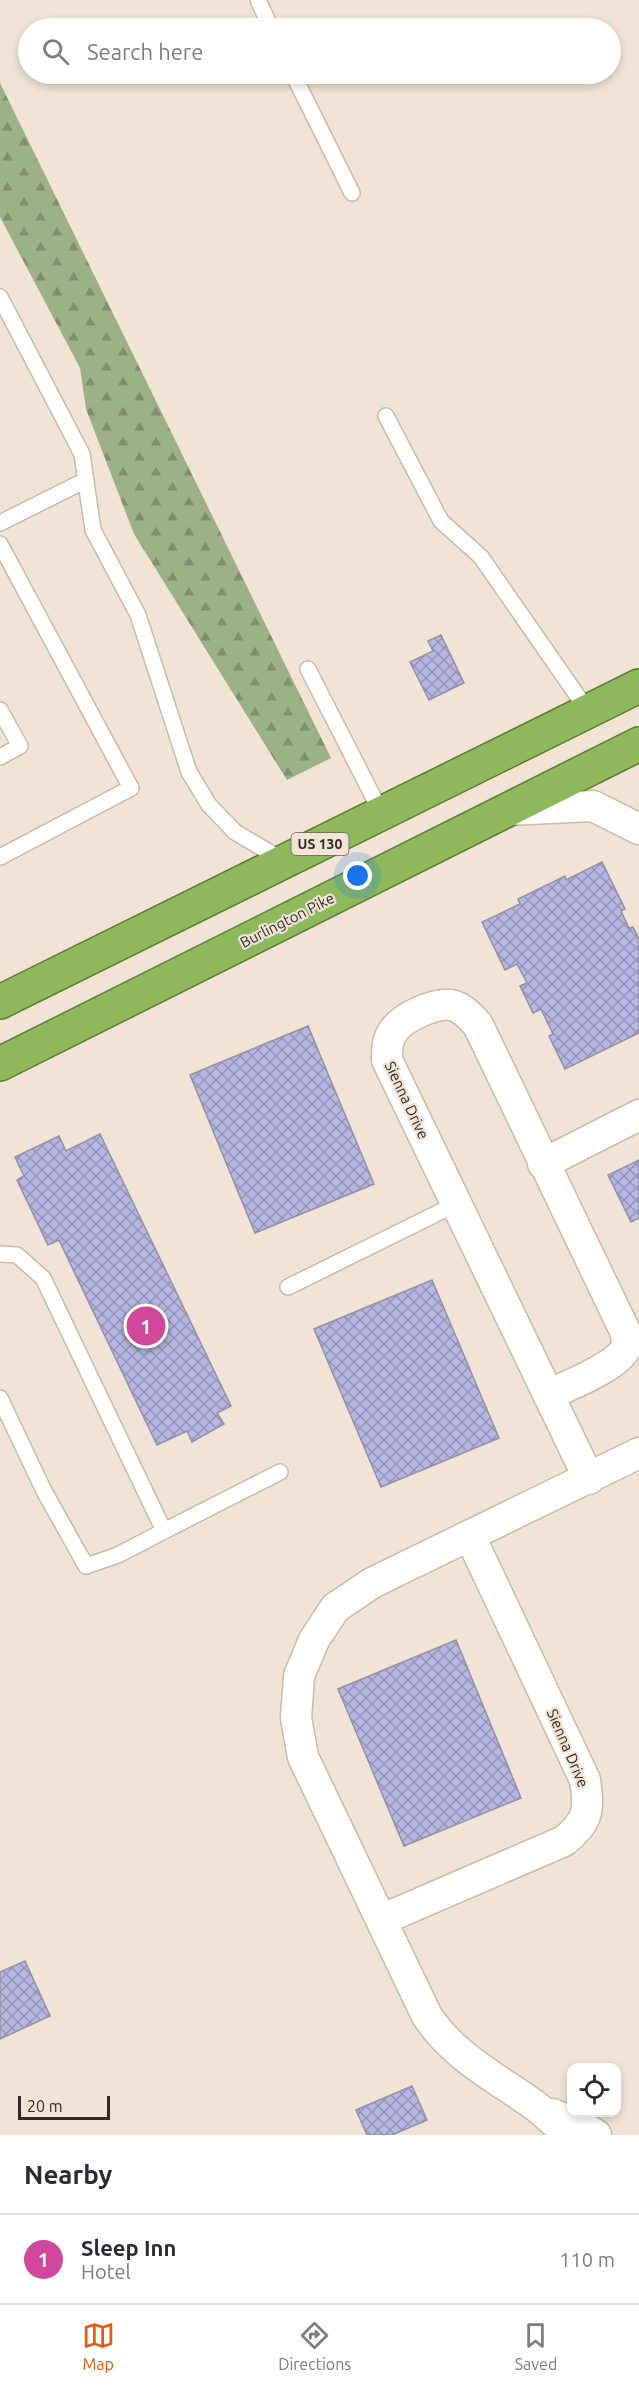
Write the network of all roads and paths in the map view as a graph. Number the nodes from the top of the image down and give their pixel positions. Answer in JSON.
{"nodes":[{"id":1,"x":258,"y":0,"type":"edge"},
{"id":2,"x":267,"y":18,"type":"edge"},
{"id":3,"x":298,"y":84,"type":"edge"},
{"id":4,"x":352,"y":193,"type":"dead end"},
{"id":5,"x":0,"y":297,"type":"edge"},
{"id":6,"x":386,"y":416,"type":"dead end"},
{"id":7,"x":86,"y":480,"type":"junction"},
{"id":8,"x":0,"y":523,"type":"edge"},
{"id":9,"x":0,"y":543,"type":"edge"},
{"id":10,"x":308,"y":669,"type":"dead end"},
{"id":11,"x":639,"y":686,"type":"edge"},
{"id":12,"x":0,"y":710,"type":"edge"},
{"id":13,"x":588,"y":711,"type":"junction"},
{"id":14,"x":639,"y":744,"type":"edge"},
{"id":15,"x":0,"y":757,"type":"edge"},
{"id":16,"x":506,"y":810,"type":"junction"},
{"id":17,"x":382,"y":813,"type":"junction"},
{"id":18,"x":639,"y":829,"type":"edge"},
{"id":19,"x":0,"y":857,"type":"edge"},
{"id":20,"x":285,"y":862,"type":"junction"},
{"id":21,"x":0,"y":1002,"type":"edge"},
{"id":22,"x":0,"y":1064,"type":"edge"},
{"id":23,"x":639,"y":1115,"type":"edge"},
{"id":24,"x":543,"y":1164,"type":"junction"},
{"id":25,"x":456,"y":1204,"type":"junction"},
{"id":26,"x":0,"y":1254,"type":"edge"},
{"id":27,"x":288,"y":1287,"type":"dead end"},
{"id":28,"x":548,"y":1395,"type":"junction"},
{"id":29,"x":0,"y":1398,"type":"edge"},
{"id":30,"x":639,"y":1454,"type":"edge"},
{"id":31,"x":280,"y":1472,"type":"dead end"},
{"id":32,"x":589,"y":1479,"type":"junction"},
{"id":33,"x":164,"y":1531,"type":"junction"},
{"id":34,"x":470,"y":1536,"type":"junction"},
{"id":35,"x":381,"y":1920,"type":"junction"},
{"id":36,"x":538,"y":2108,"type":"junction"},
{"id":37,"x":569,"y":2135,"type":"edge"},
{"id":38,"x":596,"y":2135,"type":"edge"}],
"edges":[{"from":1,"to":2,"type":"lane"},
{"from":3,"to":4,"type":"lane"},
{"from":5,"to":7,"type":"lane"},
{"from":6,"to":13,"type":"lane"},
{"from":7,"to":8,"type":"lane"},
{"from":7,"to":20,"type":"lane"},
{"from":9,"to":19,"type":"lane"},
{"from":10,"to":17,"type":"lane"},
{"from":11,"to":13,"type":"highway","number":"US 130"},
{"from":12,"to":15,"type":"lane"},
{"from":13,"to":17,"type":"highway","number":"US 130"},
{"from":14,"to":16,"type":"highway","name":"Burlington Pike"},
{"from":16,"to":18,"type":"street"},
{"from":16,"to":22,"type":"highway","name":"Burlington Pike"},
{"from":17,"to":20,"type":"highway","number":"US 130"},
{"from":20,"to":21,"type":"highway","number":"US 130"},
{"from":23,"to":24,"type":"street"},
{"from":24,"to":25,"type":"street","name":"Sienna Drive"},
{"from":24,"to":28,"type":"street","name":"Sienna Drive"},
{"from":25,"to":27,"type":"lane"},
{"from":25,"to":28,"type":"street","name":"Sienna Drive"},
{"from":26,"to":33,"type":"lane"},
{"from":28,"to":32,"type":"street","name":"Sienna Drive"},
{"from":29,"to":33,"type":"lane"},
{"from":30,"to":32,"type":"street"},
{"from":31,"to":33,"type":"lane"},
{"from":32,"to":34,"type":"street"},
{"from":34,"to":35,"type":"street"},
{"from":34,"to":35,"type":"street","name":"Sienna Drive"},
{"from":35,"to":36,"type":"street"},
{"from":36,"to":37,"type":"street"},
{"from":36,"to":38,"type":"street"}]}
